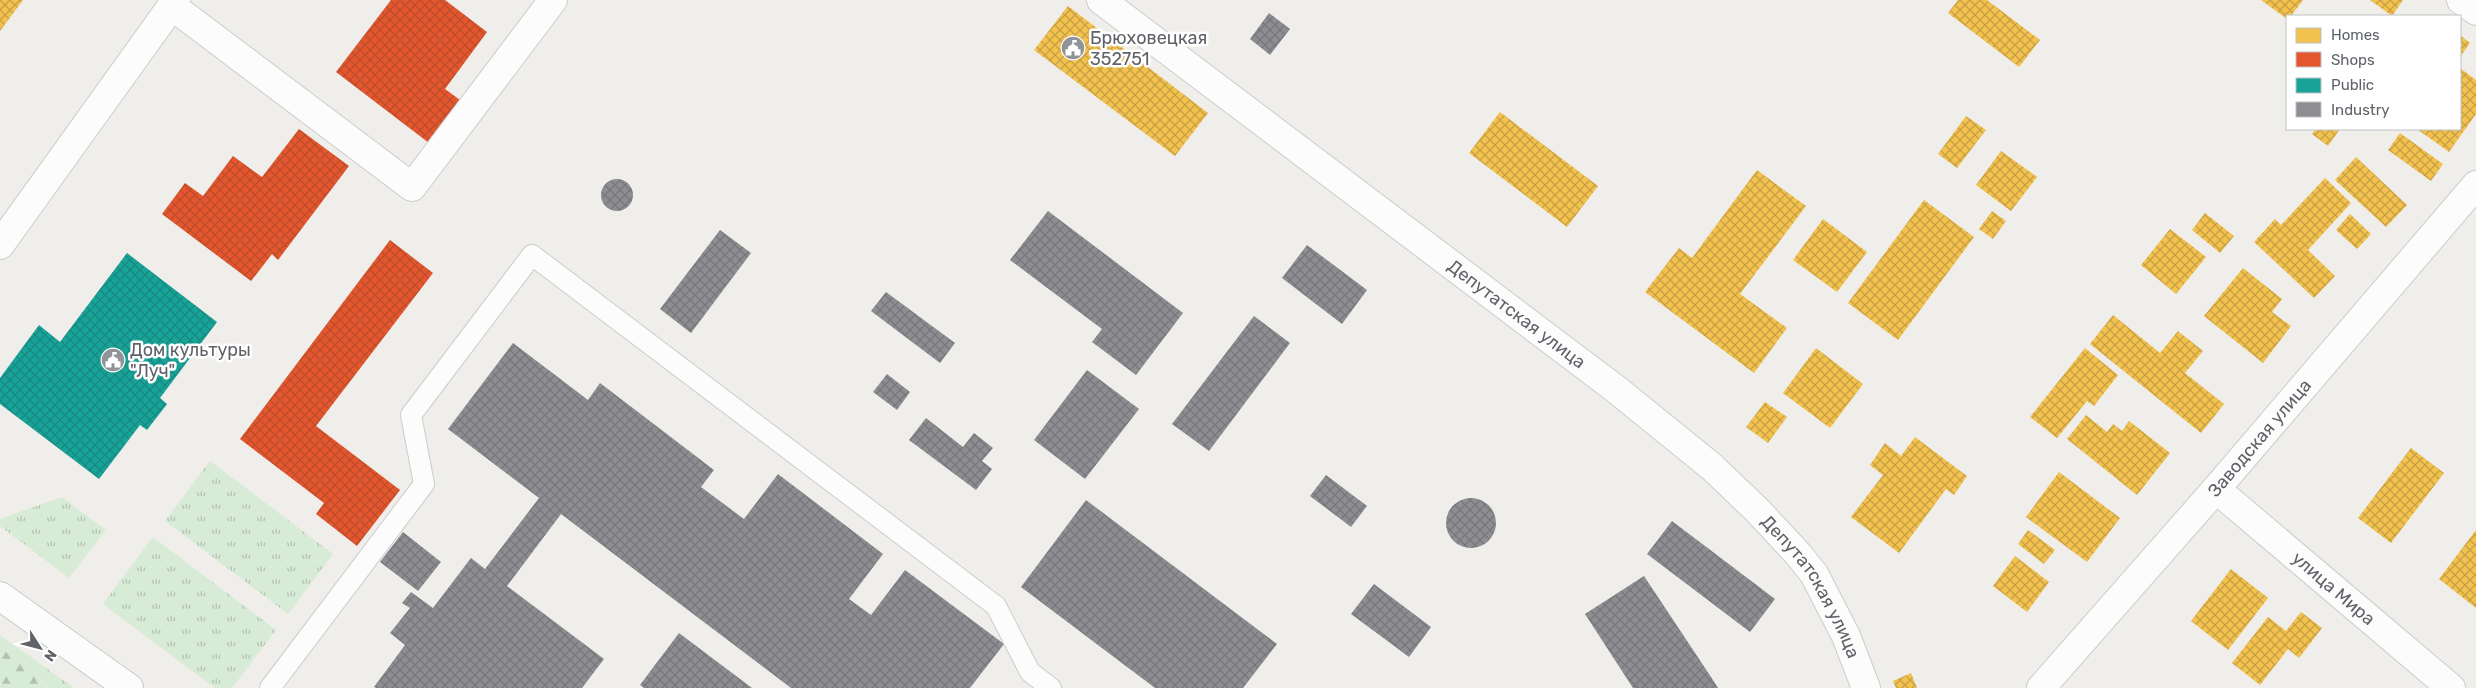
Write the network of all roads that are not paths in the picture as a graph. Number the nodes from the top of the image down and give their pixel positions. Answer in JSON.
{"nodes":[{"id":1,"x":553,"y":0,"type":"edge"},
{"id":2,"x":1101,"y":0,"type":"edge"},
{"id":3,"x":2461,"y":0,"type":"edge"},
{"id":4,"x":174,"y":3,"type":"edge"},
{"id":5,"x":2476,"y":11,"type":"edge"},
{"id":6,"x":2476,"y":185,"type":"edge"},
{"id":7,"x":0,"y":245,"type":"edge"},
{"id":8,"x":2216,"y":489,"type":"junction"},
{"id":9,"x":0,"y":596,"type":"edge"},
{"id":10,"x":129,"y":688,"type":"edge"},
{"id":11,"x":270,"y":688,"type":"edge"},
{"id":12,"x":1051,"y":688,"type":"edge"},
{"id":13,"x":1866,"y":688,"type":"edge"},
{"id":14,"x":2041,"y":688,"type":"edge"},
{"id":15,"x":2451,"y":688,"type":"edge"}],
"edges":[{"from":1,"to":4,"type":"street"},
{"from":2,"to":13,"type":"street","name":"Депутатская улица"},
{"from":3,"to":5,"type":"street"},
{"from":4,"to":7,"type":"street"},
{"from":6,"to":8,"type":"street","name":"Заводская улица"},
{"from":8,"to":14,"type":"street","name":"Заводская улица"},
{"from":8,"to":15,"type":"street","name":"улица Мира"},
{"from":9,"to":10,"type":"street"},
{"from":11,"to":12,"type":"lane"}]}
